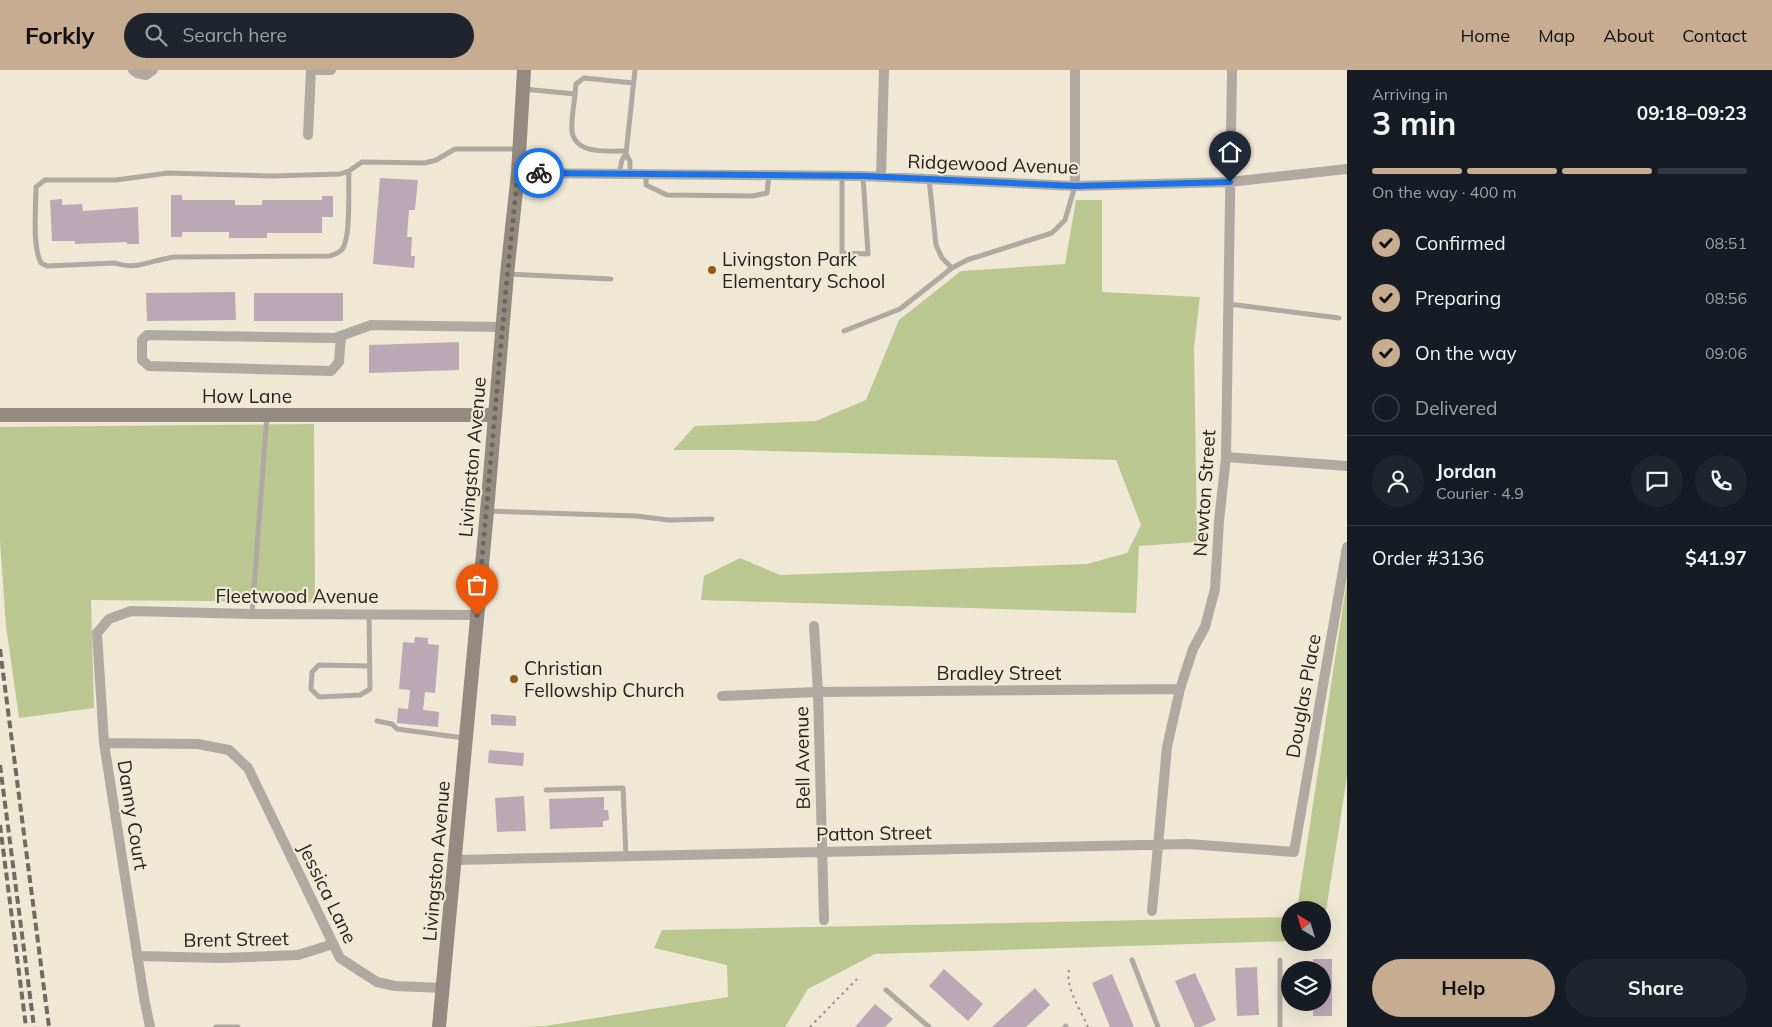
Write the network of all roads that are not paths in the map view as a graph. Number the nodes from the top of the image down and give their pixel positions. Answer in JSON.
{"nodes":[{"id":1,"x":133,"y":70,"type":"edge"},
{"id":2,"x":153,"y":70,"type":"edge"},
{"id":3,"x":310,"y":70,"type":"edge"},
{"id":4,"x":318,"y":70,"type":"edge"},
{"id":5,"x":331,"y":70,"type":"edge"},
{"id":6,"x":524,"y":70,"type":"edge"},
{"id":7,"x":635,"y":70,"type":"edge"},
{"id":8,"x":884,"y":70,"type":"edge"},
{"id":9,"x":1075,"y":70,"type":"edge"},
{"id":10,"x":1232,"y":70,"type":"edge"},
{"id":11,"x":634,"y":83,"type":"junction"},
{"id":12,"x":523,"y":89,"type":"junction"},
{"id":13,"x":574,"y":94,"type":"junction"},
{"id":14,"x":308,"y":135,"type":"dead end"},
{"id":15,"x":519,"y":149,"type":"junction"},
{"id":16,"x":626,"y":152,"type":"junction"},
{"id":17,"x":1347,"y":169,"type":"edge"},
{"id":18,"x":349,"y":171,"type":"junction"},
{"id":19,"x":518,"y":173,"type":"junction"},
{"id":20,"x":619,"y":174,"type":"junction"},
{"id":21,"x":630,"y":174,"type":"junction"},
{"id":22,"x":646,"y":174,"type":"junction"},
{"id":23,"x":770,"y":175,"type":"junction"},
{"id":24,"x":864,"y":176,"type":"junction"},
{"id":25,"x":842,"y":177,"type":"junction"},
{"id":26,"x":881,"y":177,"type":"junction"},
{"id":27,"x":929,"y":178,"type":"junction"},
{"id":28,"x":1230,"y":182,"type":"junction"},
{"id":29,"x":1075,"y":186,"type":"junction"},
{"id":30,"x":952,"y":268,"type":"junction"},
{"id":31,"x":507,"y":274,"type":"junction"},
{"id":32,"x":611,"y":279,"type":"dead end"},
{"id":33,"x":1228,"y":304,"type":"junction"},
{"id":34,"x":1339,"y":318,"type":"dead end"},
{"id":35,"x":502,"y":327,"type":"junction"},
{"id":36,"x":844,"y":331,"type":"dead end"},
{"id":37,"x":341,"y":336,"type":"junction"},
{"id":38,"x":3,"y":415,"type":"edge"},
{"id":39,"x":267,"y":415,"type":"junction"},
{"id":40,"x":495,"y":415,"type":"junction"},
{"id":41,"x":1226,"y":457,"type":"junction"},
{"id":42,"x":1347,"y":466,"type":"edge"},
{"id":43,"x":487,"y":511,"type":"junction"},
{"id":44,"x":712,"y":519,"type":"dead end"},
{"id":45,"x":1347,"y":547,"type":"edge"},
{"id":46,"x":252,"y":614,"type":"junction"},
{"id":47,"x":369,"y":614,"type":"junction"},
{"id":48,"x":477,"y":615,"type":"junction"},
{"id":49,"x":117,"y":616,"type":"joint"},
{"id":50,"x":814,"y":626,"type":"dead end"},
{"id":51,"x":370,"y":666,"type":"junction"},
{"id":52,"x":1180,"y":689,"type":"junction"},
{"id":53,"x":818,"y":692,"type":"junction"},
{"id":54,"x":722,"y":696,"type":"dead end"},
{"id":55,"x":377,"y":722,"type":"dead end"},
{"id":56,"x":466,"y":738,"type":"junction"},
{"id":57,"x":104,"y":743,"type":"junction"},
{"id":58,"x":546,"y":790,"type":"dead end"},
{"id":59,"x":1157,"y":844,"type":"junction"},
{"id":60,"x":822,"y":851,"type":"junction"},
{"id":61,"x":1294,"y":852,"type":"joint"},
{"id":62,"x":626,"y":856,"type":"junction"},
{"id":63,"x":455,"y":860,"type":"junction"},
{"id":64,"x":1152,"y":911,"type":"dead end"},
{"id":65,"x":824,"y":920,"type":"dead end"},
{"id":66,"x":333,"y":944,"type":"junction"},
{"id":67,"x":137,"y":956,"type":"junction"},
{"id":68,"x":1132,"y":960,"type":"dead end"},
{"id":69,"x":1280,"y":960,"type":"dead end"},
{"id":70,"x":443,"y":988,"type":"junction"},
{"id":71,"x":886,"y":990,"type":"dead end"},
{"id":72,"x":923,"y":1022,"type":"junction"},
{"id":73,"x":150,"y":1027,"type":"edge"},
{"id":74,"x":216,"y":1027,"type":"edge"},
{"id":75,"x":238,"y":1027,"type":"edge"},
{"id":76,"x":439,"y":1027,"type":"edge"},
{"id":77,"x":919,"y":1027,"type":"edge"},
{"id":78,"x":928,"y":1027,"type":"edge"},
{"id":79,"x":1158,"y":1027,"type":"edge"},
{"id":80,"x":1280,"y":1027,"type":"edge"}],
"edges":[{"from":1,"to":2,"type":"street"},
{"from":3,"to":14,"type":"street"},
{"from":4,"to":5,"type":"street"},
{"from":6,"to":12,"type":"main road","name":"Livingston Avenue"},
{"from":7,"to":11,"type":"lane"},
{"from":8,"to":26,"type":"street"},
{"from":9,"to":29,"type":"street"},
{"from":10,"to":28,"type":"street","name":"Newton Street"},
{"from":11,"to":13,"type":"lane"},
{"from":11,"to":16,"type":"lane"},
{"from":12,"to":13,"type":"lane"},
{"from":12,"to":15,"type":"main road","name":"Livingston Avenue"},
{"from":13,"to":16,"type":"lane"},
{"from":15,"to":18,"type":"lane"},
{"from":15,"to":19,"type":"main road","name":"Livingston Avenue"},
{"from":16,"to":20,"type":"lane"},
{"from":16,"to":21,"type":"lane"},
{"from":17,"to":28,"type":"street","name":"Ridgewood Avenue"},
{"from":18,"to":18,"type":"lane"},
{"from":19,"to":20,"type":"street","name":"Ridgewood Avenue"},
{"from":19,"to":31,"type":"main road","name":"Livingston Avenue"},
{"from":20,"to":21,"type":"street","name":"Ridgewood Avenue"},
{"from":21,"to":22,"type":"street","name":"Ridgewood Avenue"},
{"from":22,"to":23,"type":"street","name":"Ridgewood Avenue"},
{"from":22,"to":23,"type":"lane"},
{"from":23,"to":25,"type":"street","name":"Ridgewood Avenue"},
{"from":24,"to":25,"type":"street","name":"Ridgewood Avenue"},
{"from":24,"to":25,"type":"lane"},
{"from":24,"to":26,"type":"street","name":"Ridgewood Avenue"},
{"from":26,"to":27,"type":"street","name":"Ridgewood Avenue"},
{"from":27,"to":29,"type":"street","name":"Ridgewood Avenue"},
{"from":27,"to":30,"type":"lane"},
{"from":28,"to":29,"type":"street","name":"Ridgewood Avenue"},
{"from":28,"to":33,"type":"street","name":"Newton Street"},
{"from":29,"to":30,"type":"lane"},
{"from":30,"to":36,"type":"lane"},
{"from":31,"to":32,"type":"lane"},
{"from":31,"to":35,"type":"main road","name":"Livingston Avenue"},
{"from":33,"to":34,"type":"lane"},
{"from":33,"to":41,"type":"street","name":"Newton Street"},
{"from":35,"to":37,"type":"street"},
{"from":35,"to":40,"type":"main road","name":"Livingston Avenue"},
{"from":37,"to":37,"type":"street"},
{"from":38,"to":39,"type":"main road","name":"How Lane"},
{"from":39,"to":40,"type":"main road","name":"How Lane"},
{"from":39,"to":46,"type":"lane"},
{"from":40,"to":43,"type":"main road","name":"Livingston Avenue"},
{"from":41,"to":42,"type":"street"},
{"from":41,"to":52,"type":"street","name":"Newton Street"},
{"from":43,"to":44,"type":"lane"},
{"from":43,"to":48,"type":"main road","name":"Livingston Avenue"},
{"from":45,"to":61,"type":"street","name":"Douglas Place"},
{"from":46,"to":47,"type":"street","name":"Fleetwood Avenue"},
{"from":46,"to":49,"type":"street","name":"Fleetwood Avenue"},
{"from":47,"to":48,"type":"street","name":"Fleetwood Avenue"},
{"from":47,"to":51,"type":"lane"},
{"from":48,"to":56,"type":"main road","name":"Livingston Avenue"},
{"from":49,"to":57,"type":"street","name":"Danny Court"},
{"from":50,"to":53,"type":"street","name":"Bell Avenue"},
{"from":51,"to":51,"type":"lane"},
{"from":52,"to":53,"type":"street","name":"Bradley Street"},
{"from":52,"to":59,"type":"street","name":"Newton Street"},
{"from":53,"to":54,"type":"street","name":"Bradley Street"},
{"from":53,"to":60,"type":"street","name":"Bell Avenue"},
{"from":55,"to":56,"type":"lane"},
{"from":56,"to":63,"type":"main road","name":"Livingston Avenue"},
{"from":57,"to":66,"type":"street","name":"Jessica Lane"},
{"from":57,"to":67,"type":"street","name":"Danny Court"},
{"from":58,"to":62,"type":"lane"},
{"from":59,"to":60,"type":"street","name":"Patton Street"},
{"from":59,"to":61,"type":"street","name":"Patton Street"},
{"from":59,"to":64,"type":"street","name":"Newton Street"},
{"from":60,"to":62,"type":"street","name":"Patton Street"},
{"from":60,"to":65,"type":"street","name":"Bell Avenue"},
{"from":62,"to":63,"type":"street","name":"Patton Street"},
{"from":63,"to":70,"type":"main road","name":"Livingston Avenue"},
{"from":66,"to":67,"type":"street","name":"Brent Street"},
{"from":66,"to":70,"type":"street","name":"Jessica Lane"},
{"from":67,"to":73,"type":"street","name":"Danny Court"},
{"from":68,"to":79,"type":"lane"},
{"from":69,"to":80,"type":"lane"},
{"from":70,"to":76,"type":"main road","name":"Livingston Avenue"},
{"from":71,"to":72,"type":"lane"},
{"from":72,"to":77,"type":"lane"},
{"from":72,"to":78,"type":"lane"},
{"from":74,"to":75,"type":"lane"}]}
